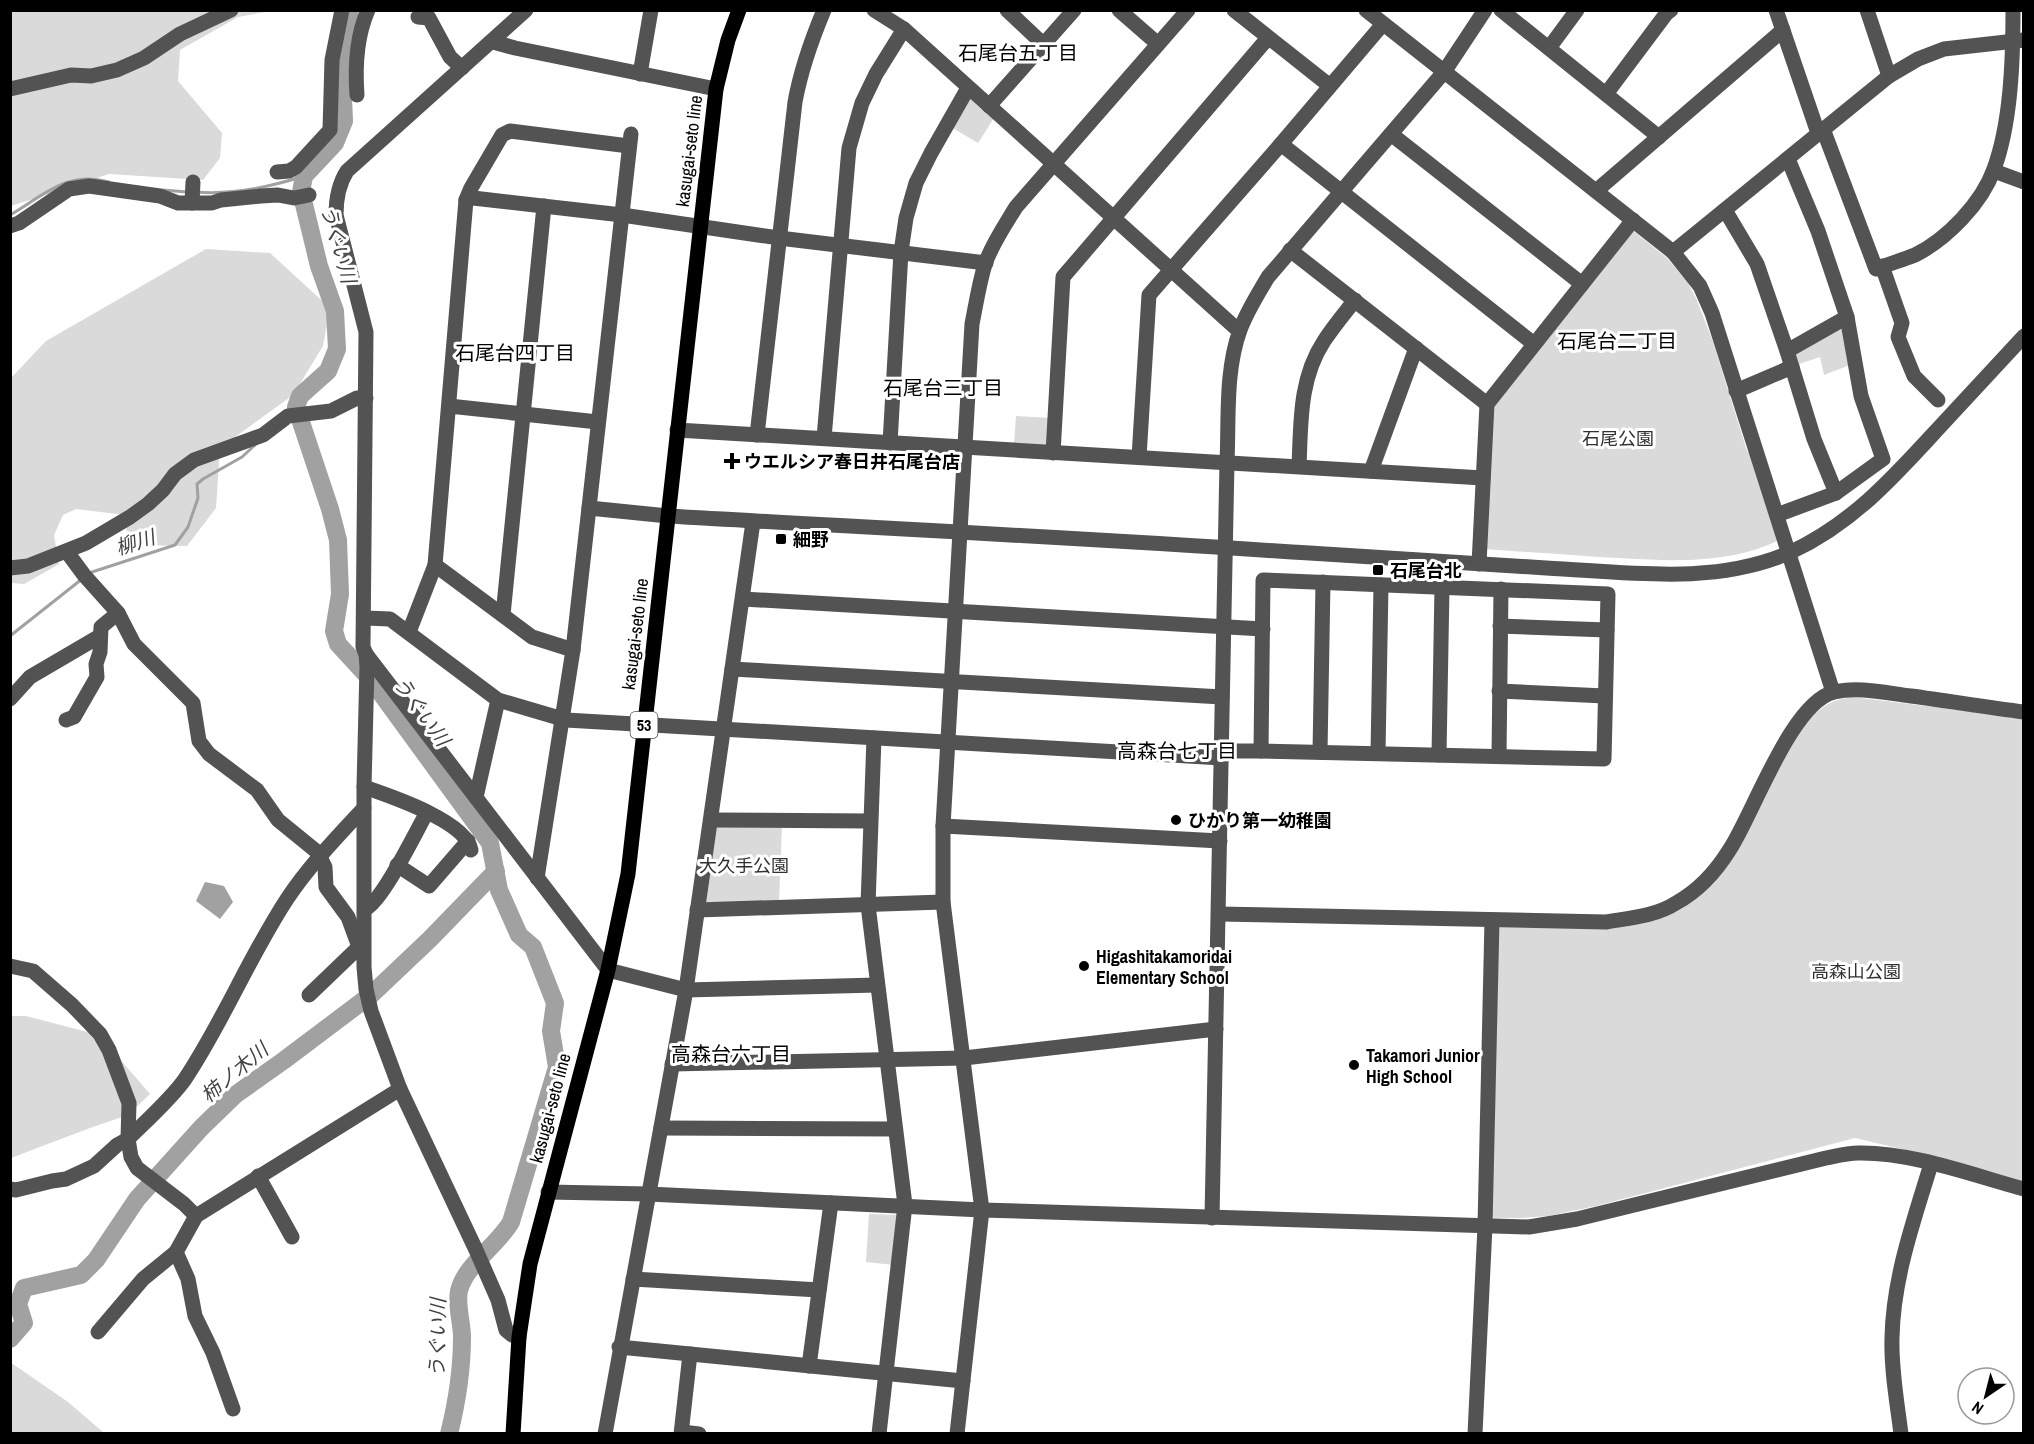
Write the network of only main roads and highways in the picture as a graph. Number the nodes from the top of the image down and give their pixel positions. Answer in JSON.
{"nodes":[{"id":1,"x":739,"y":10,"type":"edge"},
{"id":2,"x":513,"y":1434,"type":"edge"}],
"edges":[{"from":1,"to":2,"type":"main road","name":"kasugai-seto line","number":"53"}]}
